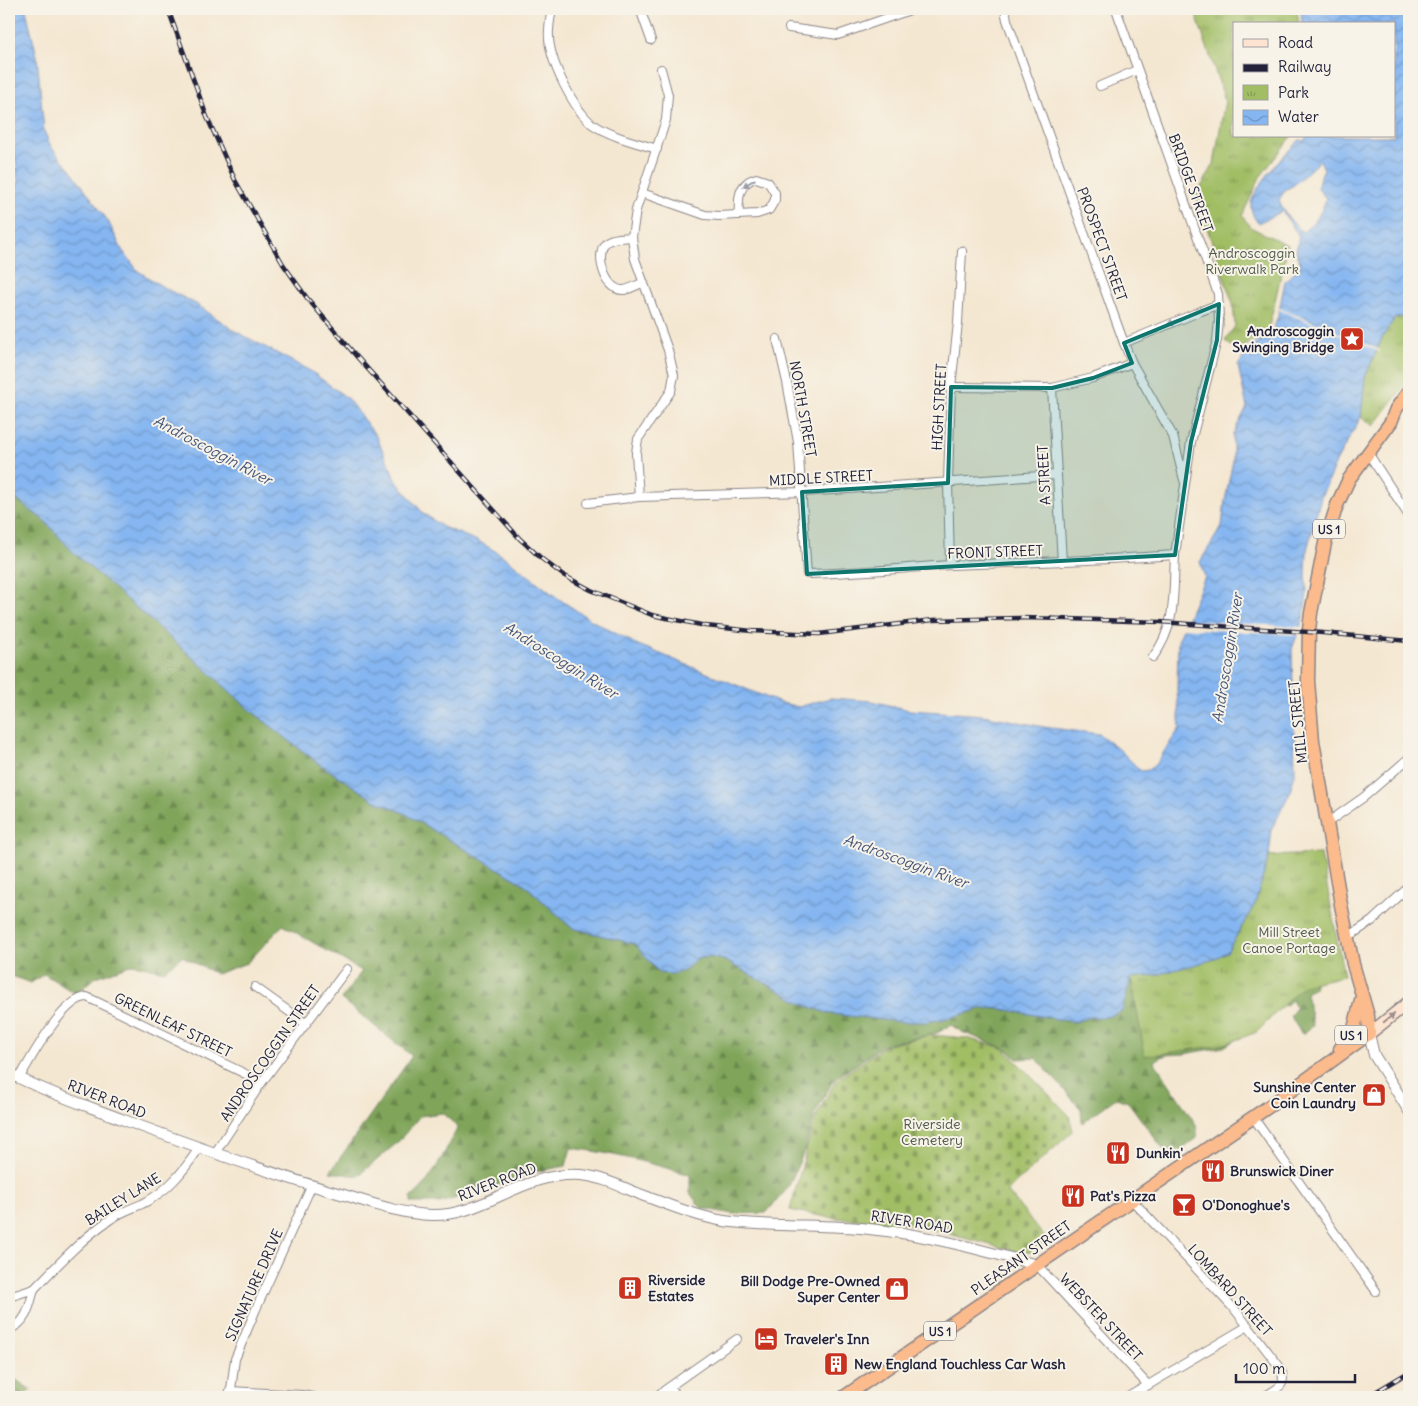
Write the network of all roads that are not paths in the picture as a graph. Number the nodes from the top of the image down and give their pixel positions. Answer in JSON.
{"nodes":[{"id":1,"x":552,"y":9,"type":"edge"},
{"id":2,"x":640,"y":9,"type":"edge"},
{"id":3,"x":913,"y":9,"type":"edge"},
{"id":4,"x":1005,"y":9,"type":"edge"},
{"id":5,"x":1116,"y":9,"type":"edge"},
{"id":6,"x":789,"y":28,"type":"dead end"},
{"id":7,"x":651,"y":40,"type":"dead end"},
{"id":8,"x":661,"y":69,"type":"dead end"},
{"id":9,"x":1137,"y":70,"type":"junction"},
{"id":10,"x":1100,"y":86,"type":"dead end"},
{"id":11,"x":657,"y":149,"type":"junction"},
{"id":12,"x":642,"y":193,"type":"junction"},
{"id":13,"x":739,"y":215,"type":"junction"},
{"id":14,"x":632,"y":237,"type":"junction"},
{"id":15,"x":962,"y":251,"type":"dead end"},
{"id":16,"x":642,"y":283,"type":"junction"},
{"id":17,"x":1219,"y":304,"type":"junction"},
{"id":18,"x":777,"y":338,"type":"dead end"},
{"id":19,"x":1124,"y":344,"type":"junction"},
{"id":20,"x":1132,"y":363,"type":"junction"},
{"id":21,"x":951,"y":387,"type":"junction"},
{"id":22,"x":1052,"y":388,"type":"junction"},
{"id":23,"x":1409,"y":391,"type":"edge"},
{"id":24,"x":1409,"y":405,"type":"edge"},
{"id":25,"x":1391,"y":422,"type":"junction"},
{"id":26,"x":1368,"y":453,"type":"junction"},
{"id":27,"x":1056,"y":475,"type":"junction"},
{"id":28,"x":948,"y":482,"type":"junction"},
{"id":29,"x":1184,"y":484,"type":"junction"},
{"id":30,"x":802,"y":492,"type":"junction"},
{"id":31,"x":639,"y":498,"type":"junction"},
{"id":32,"x":588,"y":503,"type":"dead end"},
{"id":33,"x":1409,"y":516,"type":"edge"},
{"id":34,"x":1175,"y":555,"type":"junction"},
{"id":35,"x":1062,"y":562,"type":"junction"},
{"id":36,"x":950,"y":566,"type":"junction"},
{"id":37,"x":807,"y":574,"type":"joint"},
{"id":38,"x":1153,"y":657,"type":"dead end"},
{"id":39,"x":1409,"y":758,"type":"edge"},
{"id":40,"x":1327,"y":823,"type":"junction"},
{"id":41,"x":1409,"y":887,"type":"edge"},
{"id":42,"x":1348,"y":938,"type":"junction"},
{"id":43,"x":346,"y":969,"type":"dead end"},
{"id":44,"x":254,"y":986,"type":"dead end"},
{"id":45,"x":1362,"y":998,"type":"junction"},
{"id":46,"x":1409,"y":1002,"type":"edge"},
{"id":47,"x":305,"y":1023,"type":"junction"},
{"id":48,"x":1369,"y":1034,"type":"junction"},
{"id":49,"x":1326,"y":1066,"type":"junction"},
{"id":50,"x":12,"y":1075,"type":"edge"},
{"id":51,"x":262,"y":1082,"type":"junction"},
{"id":52,"x":1409,"y":1111,"type":"edge"},
{"id":53,"x":1252,"y":1117,"type":"junction"},
{"id":54,"x":198,"y":1148,"type":"junction"},
{"id":55,"x":215,"y":1153,"type":"junction"},
{"id":56,"x":312,"y":1185,"type":"junction"},
{"id":57,"x":1132,"y":1200,"type":"junction"},
{"id":58,"x":1037,"y":1265,"type":"junction"},
{"id":59,"x":34,"y":1289,"type":"junction"},
{"id":60,"x":1376,"y":1291,"type":"dead end"},
{"id":61,"x":9,"y":1297,"type":"edge"},
{"id":62,"x":1248,"y":1326,"type":"junction"},
{"id":63,"x":9,"y":1329,"type":"edge"},
{"id":64,"x":737,"y":1339,"type":"dead end"},
{"id":65,"x":1148,"y":1385,"type":"junction"},
{"id":66,"x":670,"y":1387,"type":"junction"},
{"id":67,"x":230,"y":1394,"type":"edge"},
{"id":68,"x":275,"y":1396,"type":"edge"},
{"id":69,"x":313,"y":1397,"type":"edge"},
{"id":70,"x":655,"y":1397,"type":"edge"},
{"id":71,"x":677,"y":1397,"type":"edge"},
{"id":72,"x":844,"y":1397,"type":"edge"},
{"id":73,"x":1128,"y":1397,"type":"edge"},
{"id":74,"x":1263,"y":1397,"type":"edge"}],
"edges":[{"from":1,"to":11,"type":"street"},
{"from":2,"to":7,"type":"street"},
{"from":3,"to":6,"type":"street"},
{"from":4,"to":19,"type":"street","name":"PROSPECT STREET"},
{"from":5,"to":9,"type":"street","name":"BRIDGE STREET"},
{"from":8,"to":11,"type":"street"},
{"from":9,"to":10,"type":"street"},
{"from":9,"to":17,"type":"street","name":"BRIDGE STREET"},
{"from":11,"to":12,"type":"street"},
{"from":12,"to":13,"type":"street"},
{"from":12,"to":14,"type":"street"},
{"from":13,"to":13,"type":"street","one_way":true},
{"from":14,"to":16,"type":"street"},
{"from":14,"to":16,"type":"street"},
{"from":15,"to":21,"type":"street","name":"HIGH STREET"},
{"from":16,"to":31,"type":"street"},
{"from":17,"to":19,"type":"street","one_way":true},
{"from":17,"to":29,"type":"street","name":"BRIDGE STREET"},
{"from":18,"to":30,"type":"street","name":"NORTH STREET"},
{"from":19,"to":20,"type":"street","name":"PROSPECT STREET"},
{"from":20,"to":22,"type":"street"},
{"from":20,"to":29,"type":"street","name":"PROSPECT STREET"},
{"from":21,"to":22,"type":"street"},
{"from":21,"to":28,"type":"street","name":"HIGH STREET"},
{"from":22,"to":27,"type":"street","name":"A STREET"},
{"from":23,"to":25,"type":"highway","name":"MILL STREET","number":"US 1"},
{"from":24,"to":25,"type":"highway","name":"MILL STREET","number":"US 1"},
{"from":25,"to":26,"type":"highway","name":"MILL STREET","number":"US 1"},
{"from":26,"to":33,"type":"street"},
{"from":26,"to":40,"type":"highway","name":"MILL STREET","number":"US 1"},
{"from":27,"to":28,"type":"street","name":"MIDDLE STREET"},
{"from":27,"to":35,"type":"street","name":"A STREET"},
{"from":28,"to":30,"type":"street","name":"MIDDLE STREET"},
{"from":28,"to":36,"type":"street","name":"HIGH STREET"},
{"from":29,"to":34,"type":"street","name":"BRIDGE STREET"},
{"from":30,"to":31,"type":"street","name":"MIDDLE STREET"},
{"from":30,"to":37,"type":"street","name":"NORTH STREET"},
{"from":31,"to":32,"type":"street","name":"MIDDLE STREET"},
{"from":34,"to":35,"type":"street","name":"FRONT STREET"},
{"from":34,"to":38,"type":"street"},
{"from":35,"to":36,"type":"street","name":"FRONT STREET"},
{"from":36,"to":37,"type":"street","name":"FRONT STREET"},
{"from":39,"to":40,"type":"street"},
{"from":40,"to":42,"type":"highway","name":"MILL STREET","number":"US 1"},
{"from":41,"to":42,"type":"street"},
{"from":42,"to":45,"type":"highway","name":"MILL STREET","number":"US 1"},
{"from":43,"to":47,"type":"street","name":"ANDROSCOGGIN STREET"},
{"from":44,"to":47,"type":"street"},
{"from":45,"to":48,"type":"highway","name":"MILL STREET"},
{"from":45,"to":49,"type":"highway","number":"US 1"},
{"from":48,"to":46,"type":"main road","name":"PLEASANT STREET","one_way":true},
{"from":47,"to":51,"type":"street","name":"ANDROSCOGGIN STREET"},
{"from":48,"to":49,"type":"highway","name":"PLEASANT STREET"},
{"from":48,"to":52,"type":"street"},
{"from":49,"to":53,"type":"highway","name":"PLEASANT STREET","number":"US 1"},
{"from":50,"to":51,"type":"street","name":"GREENLEAF STREET"},
{"from":50,"to":54,"type":"street","name":"RIVER ROAD"},
{"from":51,"to":55,"type":"street","name":"ANDROSCOGGIN STREET"},
{"from":53,"to":57,"type":"highway","name":"PLEASANT STREET","number":"US 1"},
{"from":53,"to":60,"type":"street"},
{"from":54,"to":55,"type":"street","name":"RIVER ROAD"},
{"from":54,"to":59,"type":"street","name":"BAILEY LANE"},
{"from":55,"to":56,"type":"street","name":"RIVER ROAD"},
{"from":56,"to":58,"type":"street","name":"RIVER ROAD"},
{"from":56,"to":67,"type":"street","name":"SIGNATURE DRIVE"},
{"from":57,"to":58,"type":"highway","name":"PLEASANT STREET","number":"US 1"},
{"from":57,"to":62,"type":"street","name":"LOMBARD STREET"},
{"from":58,"to":65,"type":"street","name":"WEBSTER STREET"},
{"from":58,"to":72,"type":"highway","name":"PLEASANT STREET","number":"US 1"},
{"from":59,"to":61,"type":"street","name":"BAILEY LANE"},
{"from":59,"to":63,"type":"street","name":"BAILEY LANE"},
{"from":62,"to":65,"type":"street"},
{"from":62,"to":74,"type":"street","name":"LOMBARD STREET"},
{"from":64,"to":66,"type":"street"},
{"from":65,"to":73,"type":"street"},
{"from":66,"to":70,"type":"street"},
{"from":66,"to":71,"type":"street"},
{"from":67,"to":68,"type":"street"},
{"from":68,"to":69,"type":"street"}]}
